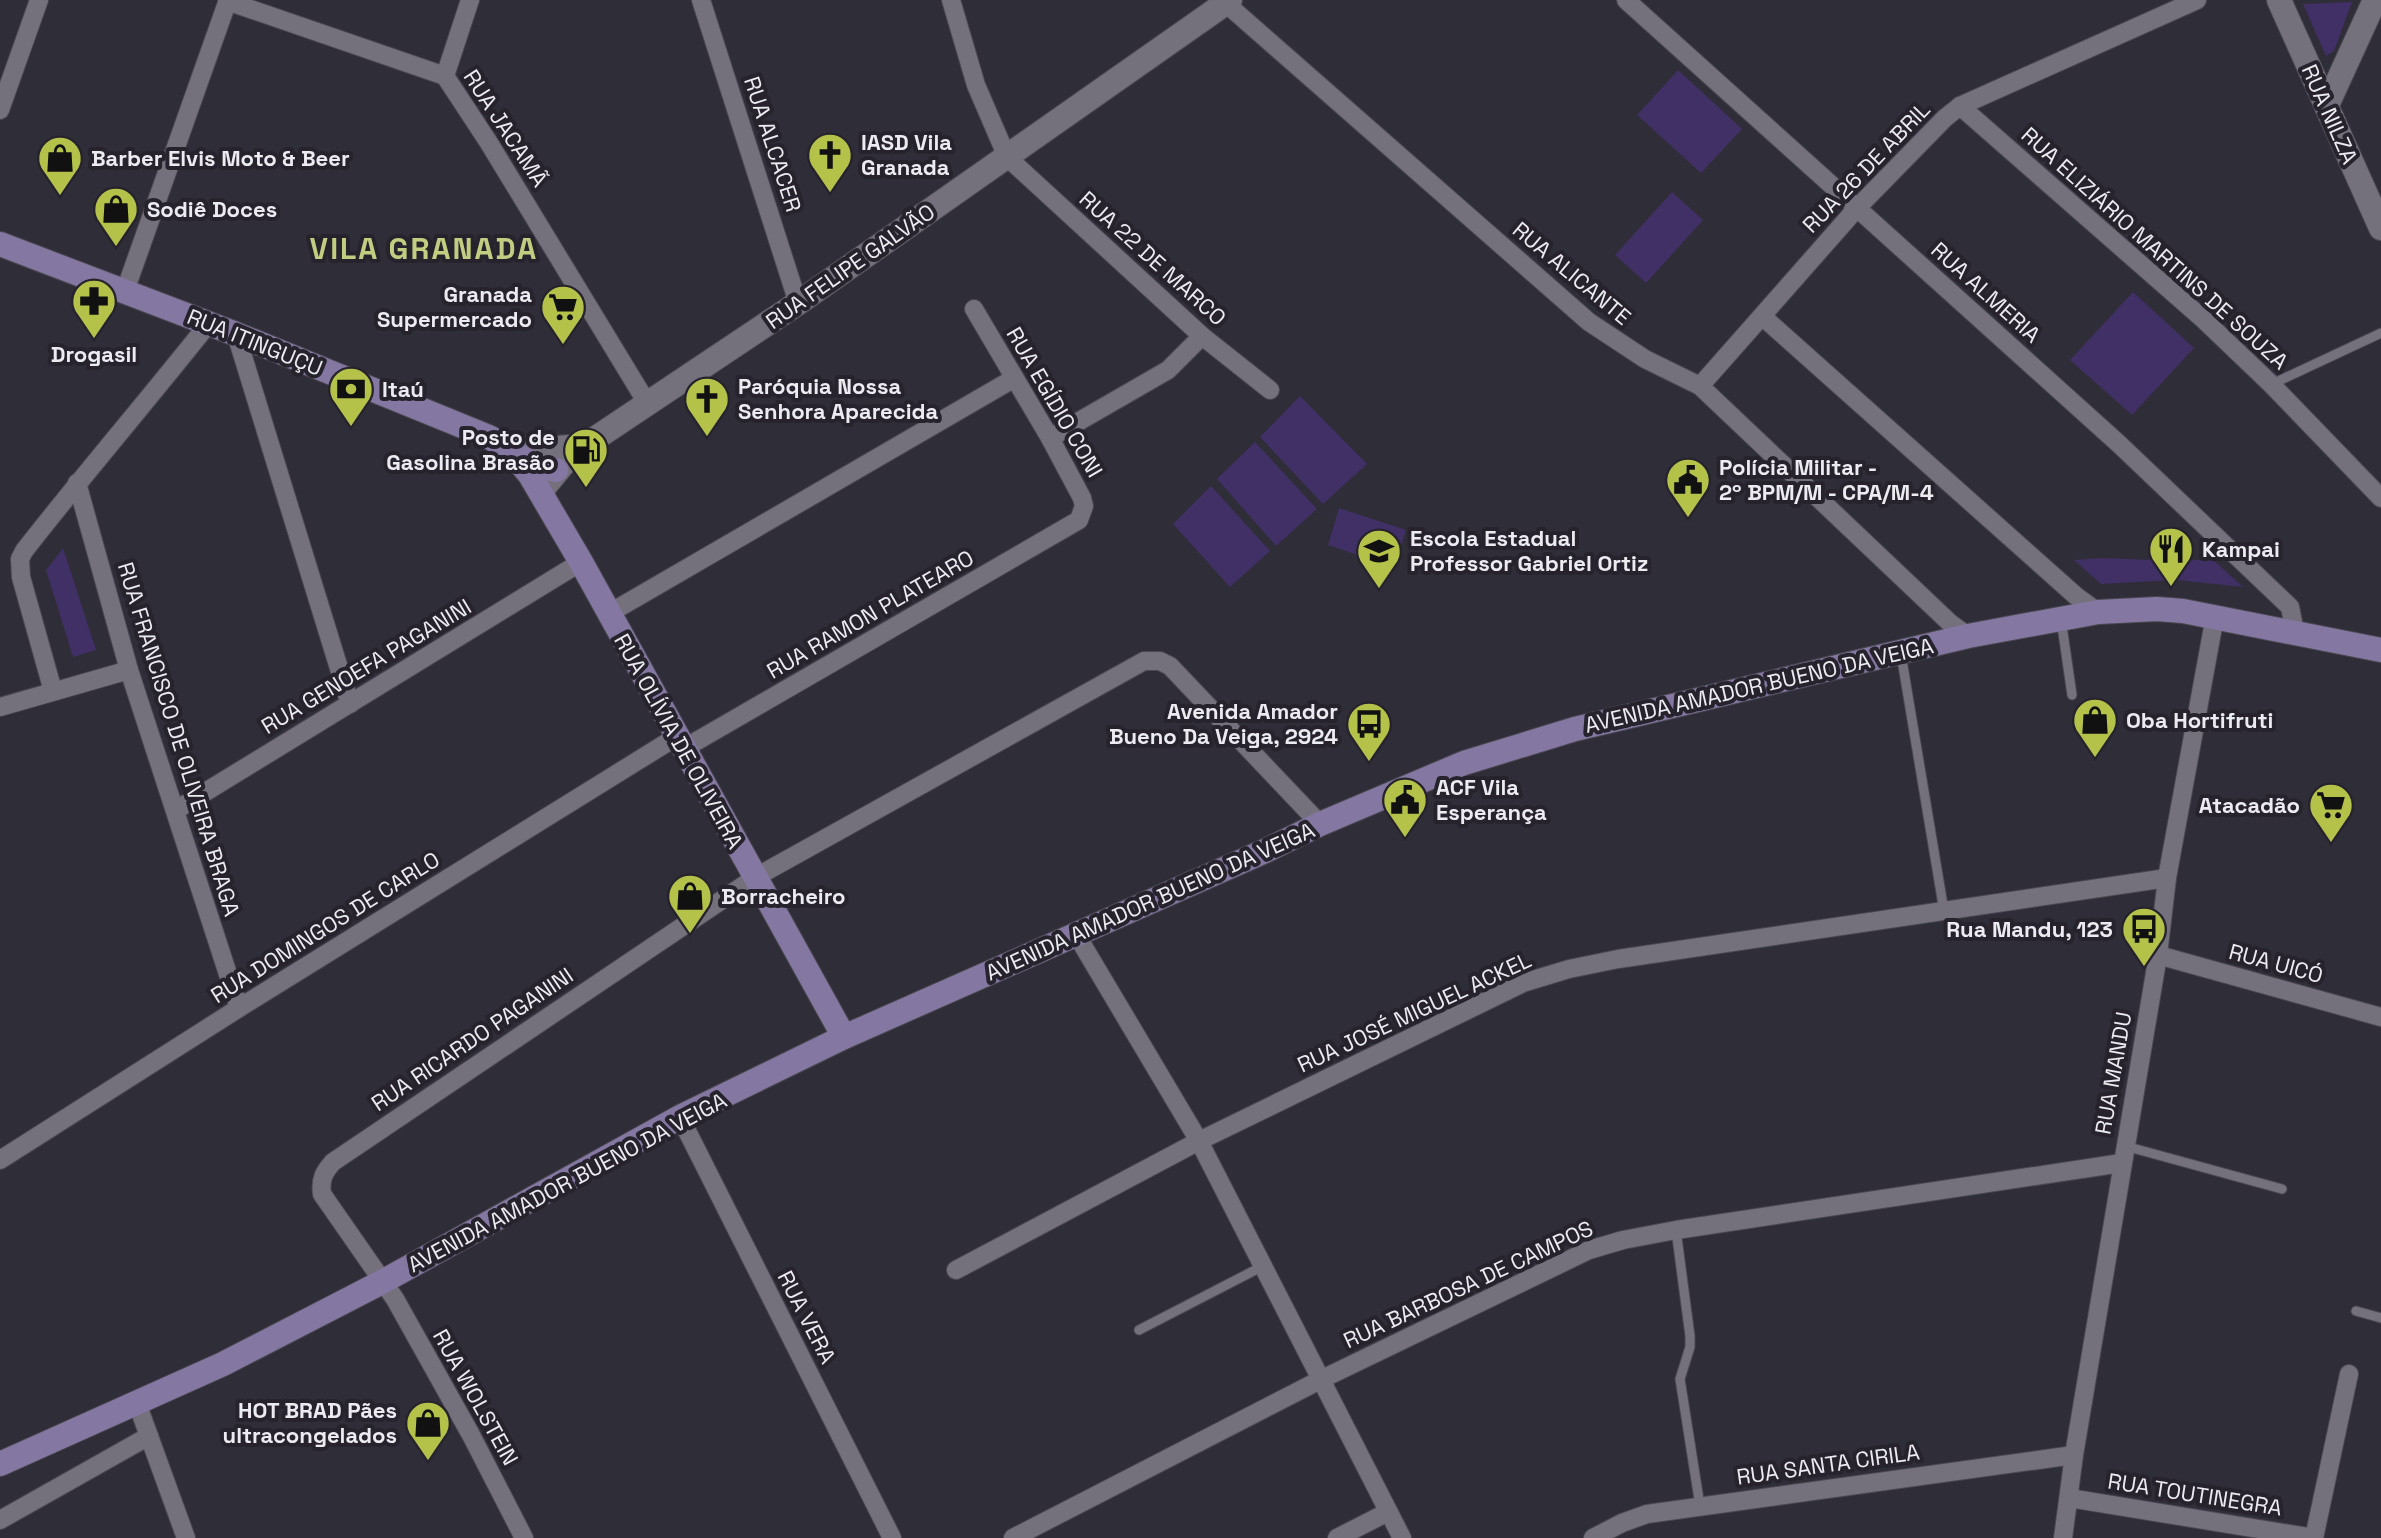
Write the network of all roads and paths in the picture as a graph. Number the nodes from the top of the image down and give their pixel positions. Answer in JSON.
{"nodes":[{"id":1,"x":39,"y":0,"type":"edge"},
{"id":2,"x":470,"y":0,"type":"edge"},
{"id":3,"x":701,"y":0,"type":"edge"},
{"id":4,"x":951,"y":0,"type":"edge"},
{"id":5,"x":1626,"y":0,"type":"edge"},
{"id":6,"x":2197,"y":0,"type":"edge"},
{"id":7,"x":2279,"y":0,"type":"edge"},
{"id":8,"x":2375,"y":0,"type":"edge"},
{"id":9,"x":227,"y":1,"type":"edge"},
{"id":10,"x":1225,"y":1,"type":"edge"},
{"id":11,"x":445,"y":76,"type":"junction"},
{"id":12,"x":2327,"y":105,"type":"junction"},
{"id":13,"x":1960,"y":106,"type":"junction"},
{"id":14,"x":0,"y":110,"type":"edge"},
{"id":15,"x":1007,"y":157,"type":"junction"},
{"id":16,"x":1857,"y":208,"type":"junction"},
{"id":17,"x":2381,"y":228,"type":"edge"},
{"id":18,"x":0,"y":244,"type":"edge"},
{"id":19,"x":125,"y":291,"type":"junction"},
{"id":20,"x":798,"y":303,"type":"junction"},
{"id":21,"x":974,"y":309,"type":"dead end"},
{"id":22,"x":1763,"y":317,"type":"junction"},
{"id":23,"x":209,"y":323,"type":"junction"},
{"id":24,"x":2381,"y":333,"type":"edge"},
{"id":25,"x":236,"y":334,"type":"junction"},
{"id":26,"x":1202,"y":336,"type":"junction"},
{"id":27,"x":1013,"y":379,"type":"junction"},
{"id":28,"x":2271,"y":384,"type":"junction"},
{"id":29,"x":1700,"y":386,"type":"junction"},
{"id":30,"x":1270,"y":390,"type":"dead end"},
{"id":31,"x":647,"y":403,"type":"junction"},
{"id":32,"x":1050,"y":438,"type":"junction"},
{"id":33,"x":584,"y":446,"type":"junction"},
{"id":34,"x":508,"y":448,"type":"junction"},
{"id":35,"x":556,"y":470,"type":"junction"},
{"id":36,"x":77,"y":483,"type":"junction"},
{"id":37,"x":541,"y":494,"type":"junction"},
{"id":38,"x":2381,"y":498,"type":"edge"},
{"id":39,"x":1079,"y":520,"type":"joint"},
{"id":40,"x":581,"y":562,"type":"junction"},
{"id":41,"x":2098,"y":612,"type":"junction"},
{"id":42,"x":608,"y":614,"type":"junction"},
{"id":43,"x":2215,"y":616,"type":"junction"},
{"id":44,"x":2061,"y":619,"type":"junction"},
{"id":45,"x":2295,"y":632,"type":"junction"},
{"id":46,"x":1968,"y":636,"type":"junction"},
{"id":47,"x":2381,"y":650,"type":"edge"},
{"id":48,"x":1901,"y":651,"type":"junction"},
{"id":49,"x":129,"y":670,"type":"junction"},
{"id":50,"x":53,"y":691,"type":"junction"},
{"id":51,"x":2072,"y":695,"type":"dead end"},
{"id":52,"x":350,"y":704,"type":"junction"},
{"id":53,"x":0,"y":707,"type":"edge"},
{"id":54,"x":680,"y":743,"type":"junction"},
{"id":55,"x":176,"y":810,"type":"junction"},
{"id":56,"x":1320,"y":824,"type":"junction"},
{"id":57,"x":756,"y":877,"type":"junction"},
{"id":58,"x":2167,"y":878,"type":"junction"},
{"id":59,"x":1944,"y":911,"type":"junction"},
{"id":60,"x":1076,"y":934,"type":"junction"},
{"id":61,"x":2158,"y":955,"type":"junction"},
{"id":62,"x":239,"y":1008,"type":"junction"},
{"id":63,"x":2381,"y":1017,"type":"edge"},
{"id":64,"x":844,"y":1037,"type":"junction"},
{"id":65,"x":680,"y":1117,"type":"junction"},
{"id":66,"x":1199,"y":1141,"type":"junction"},
{"id":67,"x":2123,"y":1155,"type":"junction"},
{"id":68,"x":0,"y":1160,"type":"edge"},
{"id":69,"x":2282,"y":1189,"type":"dead end"},
{"id":70,"x":1676,"y":1230,"type":"junction"},
{"id":71,"x":1263,"y":1266,"type":"junction"},
{"id":72,"x":956,"y":1270,"type":"dead end"},
{"id":73,"x":382,"y":1282,"type":"junction"},
{"id":74,"x":2356,"y":1311,"type":"dead end"},
{"id":75,"x":2381,"y":1318,"type":"edge"},
{"id":76,"x":1139,"y":1330,"type":"dead end"},
{"id":77,"x":2349,"y":1374,"type":"dead end"},
{"id":78,"x":1320,"y":1380,"type":"junction"},
{"id":79,"x":137,"y":1403,"type":"junction"},
{"id":80,"x":149,"y":1436,"type":"junction"},
{"id":81,"x":2074,"y":1455,"type":"junction"},
{"id":82,"x":0,"y":1464,"type":"edge"},
{"id":83,"x":2069,"y":1498,"type":"junction"},
{"id":84,"x":1700,"y":1506,"type":"junction"},
{"id":85,"x":1388,"y":1512,"type":"junction"},
{"id":86,"x":0,"y":1520,"type":"edge"},
{"id":87,"x":186,"y":1538,"type":"edge"},
{"id":88,"x":524,"y":1538,"type":"edge"},
{"id":89,"x":892,"y":1538,"type":"edge"},
{"id":90,"x":1013,"y":1538,"type":"edge"},
{"id":91,"x":1337,"y":1538,"type":"edge"},
{"id":92,"x":1402,"y":1538,"type":"edge"},
{"id":93,"x":1593,"y":1538,"type":"edge"},
{"id":94,"x":2063,"y":1538,"type":"edge"},
{"id":95,"x":2314,"y":1538,"type":"edge"}],
"edges":[{"from":1,"to":14,"type":"street"},
{"from":2,"to":11,"type":"street"},
{"from":3,"to":20,"type":"street","name":"RUA ALCACER"},
{"from":4,"to":15,"type":"street"},
{"from":5,"to":16,"type":"street","name":"RUA ALMERIA"},
{"from":6,"to":13,"type":"street","name":"RUA 26 DE ABRIL"},
{"from":7,"to":12,"type":"street","name":"RUA NILZA"},
{"from":8,"to":12,"type":"street"},
{"from":9,"to":11,"type":"street","name":"RUA JACAMÃ"},
{"from":9,"to":19,"type":"street"},
{"from":10,"to":15,"type":"street","name":"RUA FELIPE GALVÃO"},
{"from":10,"to":29,"type":"street","name":"RUA ALICANTE"},
{"from":11,"to":31,"type":"street","name":"RUA JACAMÃ"},
{"from":12,"to":17,"type":"street","name":"RUA NILZA"},
{"from":13,"to":16,"type":"street","name":"RUA 26 DE ABRIL"},
{"from":13,"to":28,"type":"street","name":"RUA ELIZIÁRIO MARTINS DE SOUZA"},
{"from":15,"to":20,"type":"street","name":"RUA FELIPE GALVÃO"},
{"from":15,"to":26,"type":"street","name":"RUA 22 DE MARCO"},
{"from":16,"to":22,"type":"street","name":"RUA 26 DE ABRIL"},
{"from":16,"to":45,"type":"street","name":"RUA ALMERIA"},
{"from":18,"to":19,"type":"main road","name":"RUA ITINGUÇU"},
{"from":19,"to":23,"type":"main road","name":"RUA ITINGUÇU"},
{"from":20,"to":31,"type":"street","name":"RUA FELIPE GALVÃO"},
{"from":21,"to":27,"type":"street","name":"RUA EGÍDIO CONI"},
{"from":22,"to":29,"type":"street","name":"RUA 26 DE ABRIL"},
{"from":22,"to":41,"type":"street"},
{"from":23,"to":25,"type":"main road","name":"RUA ITINGUÇU"},
{"from":23,"to":36,"type":"street"},
{"from":24,"to":28,"type":"lane"},
{"from":25,"to":34,"type":"main road","name":"RUA ITINGUÇU"},
{"from":25,"to":52,"type":"street"},
{"from":26,"to":30,"type":"street","name":"RUA 22 DE MARCO"},
{"from":26,"to":32,"type":"street"},
{"from":27,"to":32,"type":"street","name":"RUA EGÍDIO CONI"},
{"from":27,"to":42,"type":"street"},
{"from":28,"to":38,"type":"street","name":"RUA ELIZIÁRIO MARTINS DE SOUZA"},
{"from":29,"to":46,"type":"street","name":"RUA ALICANTE"},
{"from":31,"to":33,"type":"street","name":"RUA FELIPE GALVÃO"},
{"from":32,"to":39,"type":"street","name":"RUA EGÍDIO CONI"},
{"from":33,"to":34,"type":"street"},
{"from":33,"to":35,"type":"street","name":"RUA FELIPE GALVÃO"},
{"from":34,"to":35,"type":"main road","name":"RUA ITINGUÇU"},
{"from":34,"to":37,"type":"main road","name":"RUA OLÍVIA DE OLIVEIRA"},
{"from":35,"to":37,"type":"street","name":"RUA FELIPE GALVÃO"},
{"from":36,"to":49,"type":"street","name":"RUA FRANCISCO DE OLIVEIRA BRAGA"},
{"from":36,"to":50,"type":"street"},
{"from":37,"to":40,"type":"main road","name":"RUA OLÍVIA DE OLIVEIRA"},
{"from":39,"to":54,"type":"street","name":"RUA RAMON PLATEARO"},
{"from":40,"to":42,"type":"main road","name":"RUA OLÍVIA DE OLIVEIRA"},
{"from":40,"to":52,"type":"street","name":"RUA GENOEFA PAGANINI"},
{"from":41,"to":43,"type":"main road","name":"AVENIDA AMADOR BUENO DA VEIGA"},
{"from":41,"to":44,"type":"main road","name":"AVENIDA AMADOR BUENO DA VEIGA"},
{"from":42,"to":54,"type":"main road","name":"RUA OLÍVIA DE OLIVEIRA"},
{"from":43,"to":45,"type":"main road","name":"AVENIDA AMADOR BUENO DA VEIGA"},
{"from":43,"to":58,"type":"street","name":"RUA MANDU"},
{"from":44,"to":46,"type":"main road","name":"AVENIDA AMADOR BUENO DA VEIGA"},
{"from":44,"to":51,"type":"lane"},
{"from":45,"to":47,"type":"main road","name":"AVENIDA AMADOR BUENO DA VEIGA"},
{"from":46,"to":48,"type":"main road","name":"AVENIDA AMADOR BUENO DA VEIGA"},
{"from":48,"to":56,"type":"main road","name":"AVENIDA AMADOR BUENO DA VEIGA"},
{"from":48,"to":59,"type":"lane"},
{"from":49,"to":50,"type":"street"},
{"from":49,"to":55,"type":"street","name":"RUA FRANCISCO DE OLIVEIRA BRAGA"},
{"from":50,"to":53,"type":"street"},
{"from":52,"to":55,"type":"street","name":"RUA GENOEFA PAGANINI"},
{"from":54,"to":57,"type":"main road","name":"RUA OLÍVIA DE OLIVEIRA"},
{"from":54,"to":62,"type":"street","name":"RUA DOMINGOS DE CARLO"},
{"from":55,"to":62,"type":"street","name":"RUA FRANCISCO DE OLIVEIRA BRAGA"},
{"from":56,"to":57,"type":"street"},
{"from":56,"to":60,"type":"main road","name":"AVENIDA AMADOR BUENO DA VEIGA"},
{"from":57,"to":64,"type":"main road","name":"RUA OLÍVIA DE OLIVEIRA"},
{"from":57,"to":73,"type":"street","name":"RUA RICARDO PAGANINI"},
{"from":58,"to":59,"type":"street","name":"RUA JOSÉ MIGUEL ACKEL"},
{"from":58,"to":61,"type":"street","name":"RUA MANDU"},
{"from":59,"to":66,"type":"street","name":"RUA JOSÉ MIGUEL ACKEL"},
{"from":60,"to":64,"type":"main road","name":"AVENIDA AMADOR BUENO DA VEIGA"},
{"from":60,"to":66,"type":"street"},
{"from":61,"to":63,"type":"street","name":"RUA UICÓ"},
{"from":61,"to":67,"type":"street","name":"RUA MANDU"},
{"from":62,"to":68,"type":"street","name":"RUA DOMINGOS DE CARLO"},
{"from":64,"to":65,"type":"main road","name":"AVENIDA AMADOR BUENO DA VEIGA"},
{"from":65,"to":73,"type":"main road","name":"AVENIDA AMADOR BUENO DA VEIGA"},
{"from":65,"to":89,"type":"street","name":"RUA VERA"},
{"from":66,"to":71,"type":"street"},
{"from":66,"to":72,"type":"street","name":"RUA JOSÉ MIGUEL ACKEL"},
{"from":67,"to":69,"type":"lane"},
{"from":67,"to":70,"type":"street","name":"RUA BARBOSA DE CAMPOS"},
{"from":67,"to":81,"type":"street","name":"RUA MANDU"},
{"from":70,"to":78,"type":"street","name":"RUA BARBOSA DE CAMPOS"},
{"from":70,"to":84,"type":"lane"},
{"from":71,"to":76,"type":"lane"},
{"from":71,"to":78,"type":"street"},
{"from":73,"to":79,"type":"main road","name":"AVENIDA AMADOR BUENO DA VEIGA"},
{"from":73,"to":88,"type":"street","name":"RUA WOLSTEIN"},
{"from":74,"to":75,"type":"lane"},
{"from":77,"to":95,"type":"street"},
{"from":78,"to":85,"type":"street"},
{"from":78,"to":90,"type":"street","name":"RUA BARBOSA DE CAMPOS"},
{"from":79,"to":80,"type":"street"},
{"from":79,"to":82,"type":"main road","name":"AVENIDA AMADOR BUENO DA VEIGA"},
{"from":80,"to":86,"type":"street"},
{"from":80,"to":87,"type":"street"},
{"from":81,"to":83,"type":"street","name":"RUA MANDU"},
{"from":81,"to":84,"type":"street","name":"RUA SANTA CIRILA"},
{"from":83,"to":94,"type":"street","name":"RUA MANDU"},
{"from":83,"to":95,"type":"street","name":"RUA TOUTINEGRA"},
{"from":84,"to":93,"type":"street","name":"RUA SANTA CIRILA"},
{"from":85,"to":91,"type":"street"},
{"from":85,"to":92,"type":"street"}]}
